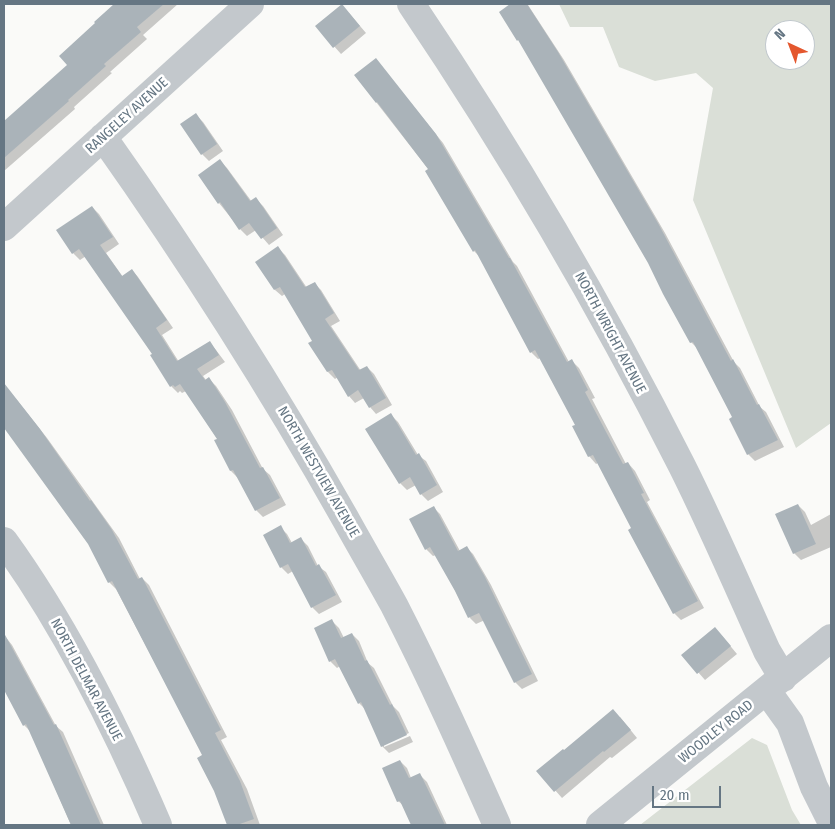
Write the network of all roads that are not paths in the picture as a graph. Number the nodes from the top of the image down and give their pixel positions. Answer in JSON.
{"nodes":[{"id":1,"x":250,"y":4,"type":"edge"},
{"id":2,"x":411,"y":4,"type":"edge"},
{"id":3,"x":103,"y":138,"type":"junction"},
{"id":4,"x":4,"y":227,"type":"edge"},
{"id":5,"x":4,"y":541,"type":"edge"},
{"id":6,"x":831,"y":638,"type":"edge"},
{"id":7,"x":775,"y":684,"type":"junction"},
{"id":8,"x":831,"y":821,"type":"edge"},
{"id":9,"x":158,"y":825,"type":"edge"},
{"id":10,"x":497,"y":825,"type":"edge"},
{"id":11,"x":600,"y":825,"type":"edge"}],
"edges":[{"from":1,"to":3,"type":"street","name":"RANGELEY AVENUE"},
{"from":2,"to":7,"type":"street","name":"NORTH WRIGHT AVENUE"},
{"from":3,"to":4,"type":"street","name":"RANGELEY AVENUE"},
{"from":3,"to":10,"type":"street","name":"NORTH WESTVIEW AVENUE"},
{"from":5,"to":9,"type":"street","name":"NORTH DELMAR AVENUE"},
{"from":6,"to":7,"type":"street","name":"WOODLEY ROAD"},
{"from":7,"to":8,"type":"street","name":"NORTH WRIGHT AVENUE"},
{"from":7,"to":11,"type":"street","name":"WOODLEY ROAD"}]}
